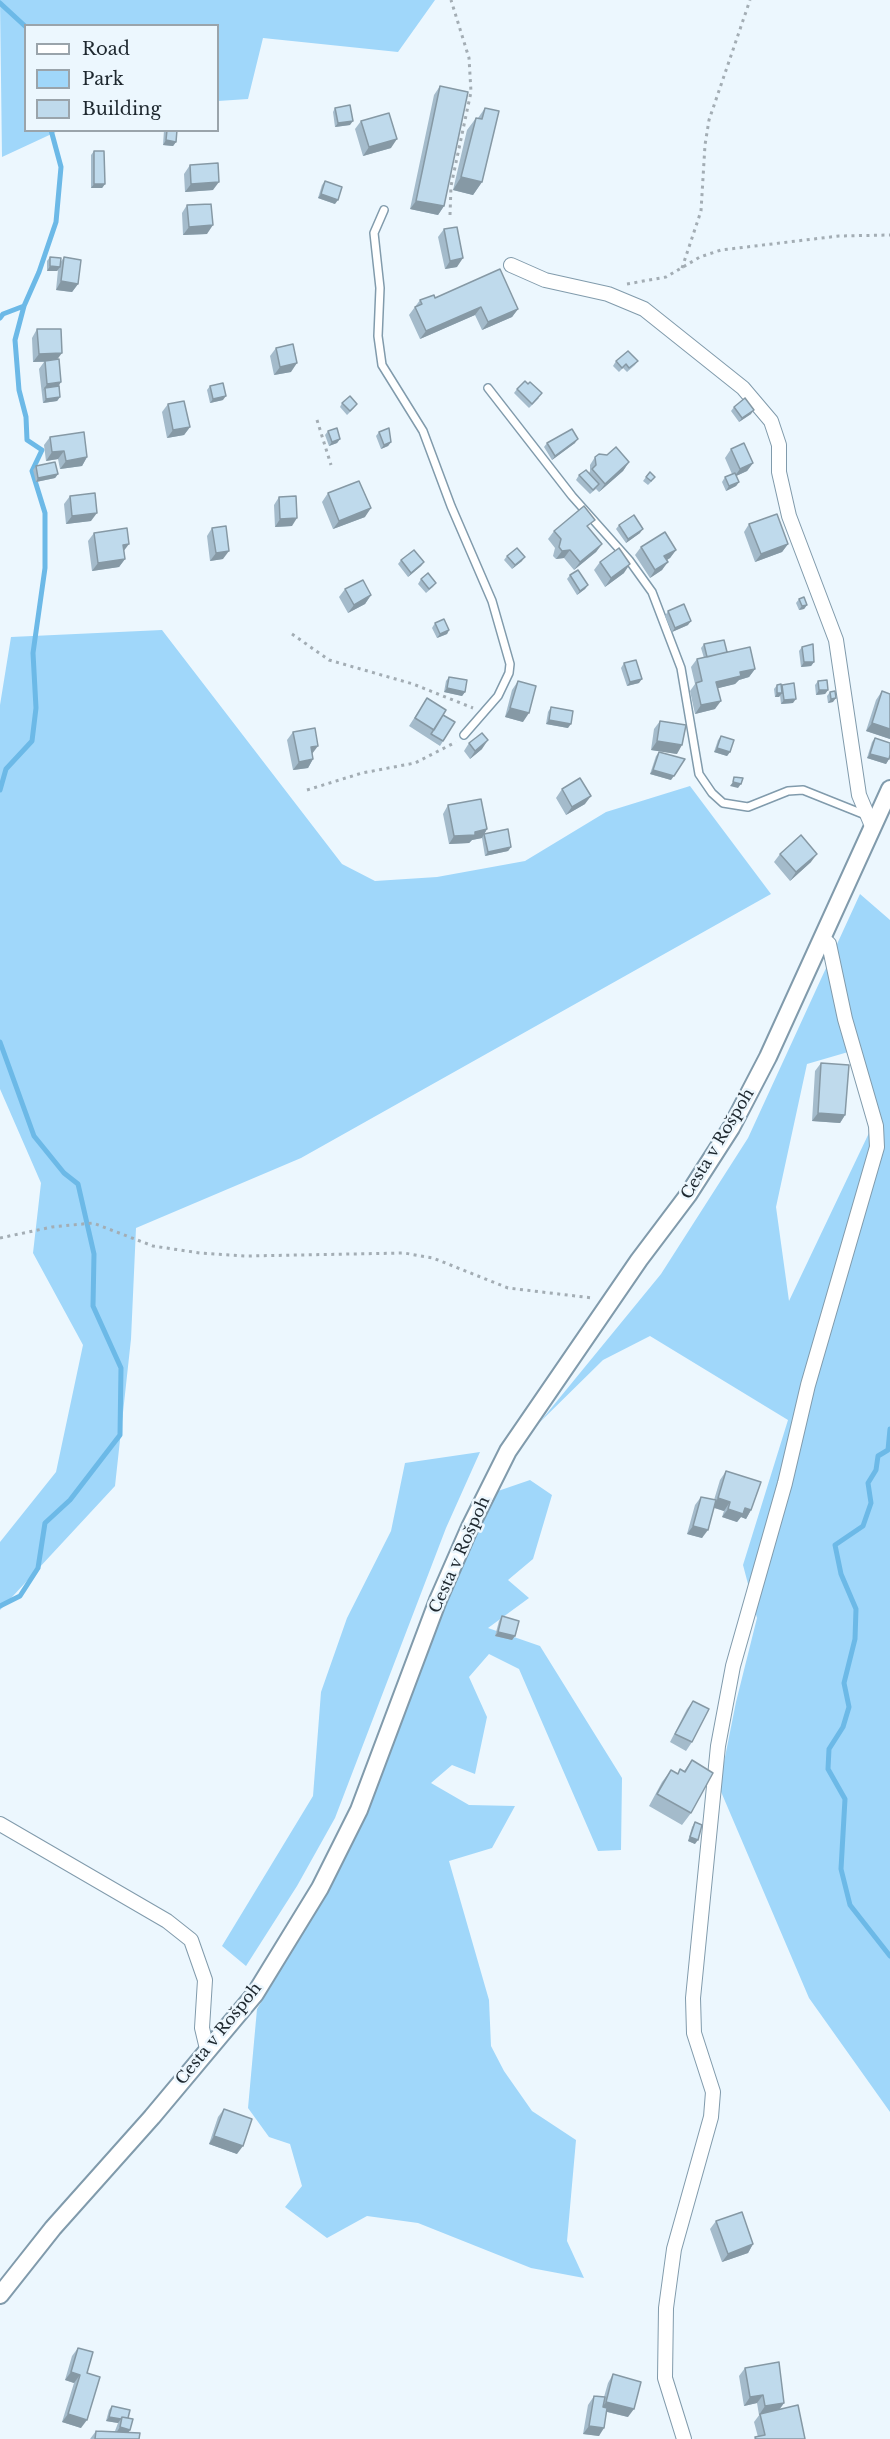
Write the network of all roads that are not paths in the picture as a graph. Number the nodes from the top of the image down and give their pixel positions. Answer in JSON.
{"nodes":[{"id":1,"x":384,"y":210,"type":"dead end"},
{"id":2,"x":511,"y":265,"type":"dead end"},
{"id":3,"x":488,"y":388,"type":"dead end"},
{"id":4,"x":464,"y":735,"type":"road end"},
{"id":5,"x":890,"y":789,"type":"edge"},
{"id":6,"x":870,"y":821,"type":"junction"},
{"id":7,"x":823,"y":939,"type":"junction"},
{"id":8,"x":0,"y":1824,"type":"edge"},
{"id":9,"x":207,"y":2049,"type":"junction"},
{"id":10,"x":0,"y":2295,"type":"edge"},
{"id":11,"x":684,"y":2439,"type":"edge"}],
"edges":[{"from":1,"to":4,"type":"lane"},
{"from":2,"to":6,"type":"street"},
{"from":3,"to":6,"type":"lane"},
{"from":5,"to":6,"type":"street","name":"Cesta v Rošpoh"},
{"from":6,"to":7,"type":"street","name":"Cesta v Rošpoh"},
{"from":7,"to":9,"type":"street","name":"Cesta v Rošpoh"},
{"from":7,"to":11,"type":"street"},
{"from":8,"to":9,"type":"street"},
{"from":9,"to":10,"type":"street","name":"Cesta v Rošpoh"}]}
